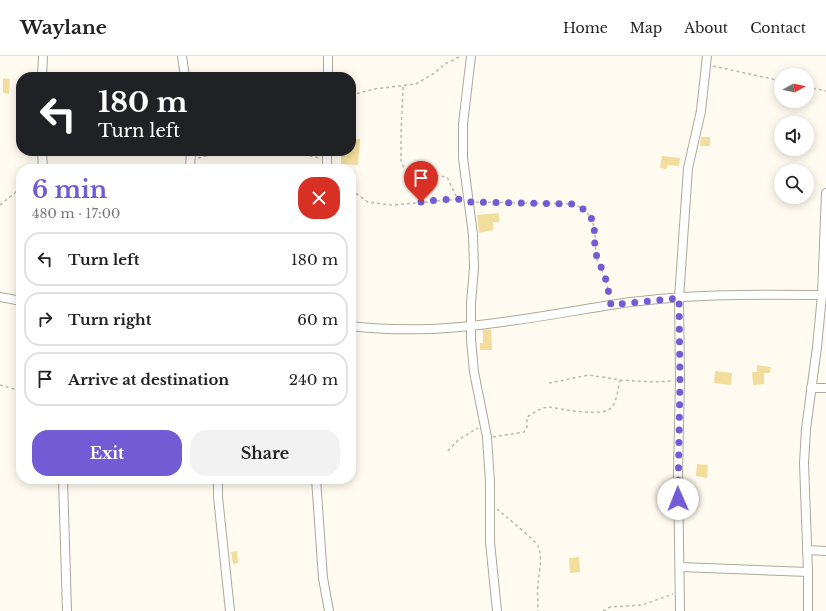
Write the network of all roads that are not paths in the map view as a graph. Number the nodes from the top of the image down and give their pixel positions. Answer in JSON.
{"nodes":[{"id":1,"x":43,"y":56,"type":"edge"},
{"id":2,"x":182,"y":56,"type":"edge"},
{"id":3,"x":328,"y":56,"type":"edge"},
{"id":4,"x":471,"y":56,"type":"edge"},
{"id":5,"x":707,"y":56,"type":"edge"},
{"id":6,"x":42,"y":72,"type":"edge"},
{"id":7,"x":184,"y":72,"type":"edge"},
{"id":8,"x":328,"y":72,"type":"edge"},
{"id":9,"x":826,"y":193,"type":"edge"},
{"id":10,"x":822,"y":295,"type":"junction"},
{"id":11,"x":0,"y":297,"type":"edge"},
{"id":12,"x":679,"y":298,"type":"junction"},
{"id":13,"x":16,"y":300,"type":"edge"},
{"id":14,"x":356,"y":326,"type":"edge"},
{"id":15,"x":471,"y":326,"type":"junction"},
{"id":16,"x":811,"y":388,"type":"junction"},
{"id":17,"x":826,"y":388,"type":"edge"},
{"id":18,"x":63,"y":484,"type":"edge"},
{"id":19,"x":218,"y":484,"type":"edge"},
{"id":20,"x":316,"y":484,"type":"edge"},
{"id":21,"x":807,"y":550,"type":"junction"},
{"id":22,"x":826,"y":550,"type":"edge"},
{"id":23,"x":680,"y":567,"type":"junction"},
{"id":24,"x":808,"y":572,"type":"junction"},
{"id":25,"x":67,"y":611,"type":"edge"},
{"id":26,"x":230,"y":611,"type":"edge"},
{"id":27,"x":329,"y":611,"type":"edge"},
{"id":28,"x":496,"y":611,"type":"edge"},
{"id":29,"x":680,"y":611,"type":"edge"},
{"id":30,"x":808,"y":611,"type":"edge"}],
"edges":[{"from":1,"to":6,"type":"street"},
{"from":2,"to":7,"type":"street"},
{"from":3,"to":8,"type":"street"},
{"from":4,"to":15,"type":"street"},
{"from":5,"to":12,"type":"street"},
{"from":9,"to":10,"type":"street"},
{"from":10,"to":12,"type":"street"},
{"from":10,"to":16,"type":"street"},
{"from":11,"to":13,"type":"street"},
{"from":12,"to":15,"type":"street"},
{"from":12,"to":23,"type":"street"},
{"from":14,"to":15,"type":"street"},
{"from":15,"to":28,"type":"street"},
{"from":16,"to":17,"type":"street"},
{"from":16,"to":21,"type":"street"},
{"from":18,"to":25,"type":"street"},
{"from":19,"to":26,"type":"street"},
{"from":20,"to":27,"type":"street"},
{"from":21,"to":22,"type":"street"},
{"from":21,"to":24,"type":"street"},
{"from":23,"to":24,"type":"street"},
{"from":23,"to":29,"type":"street"},
{"from":24,"to":30,"type":"street"}]}
